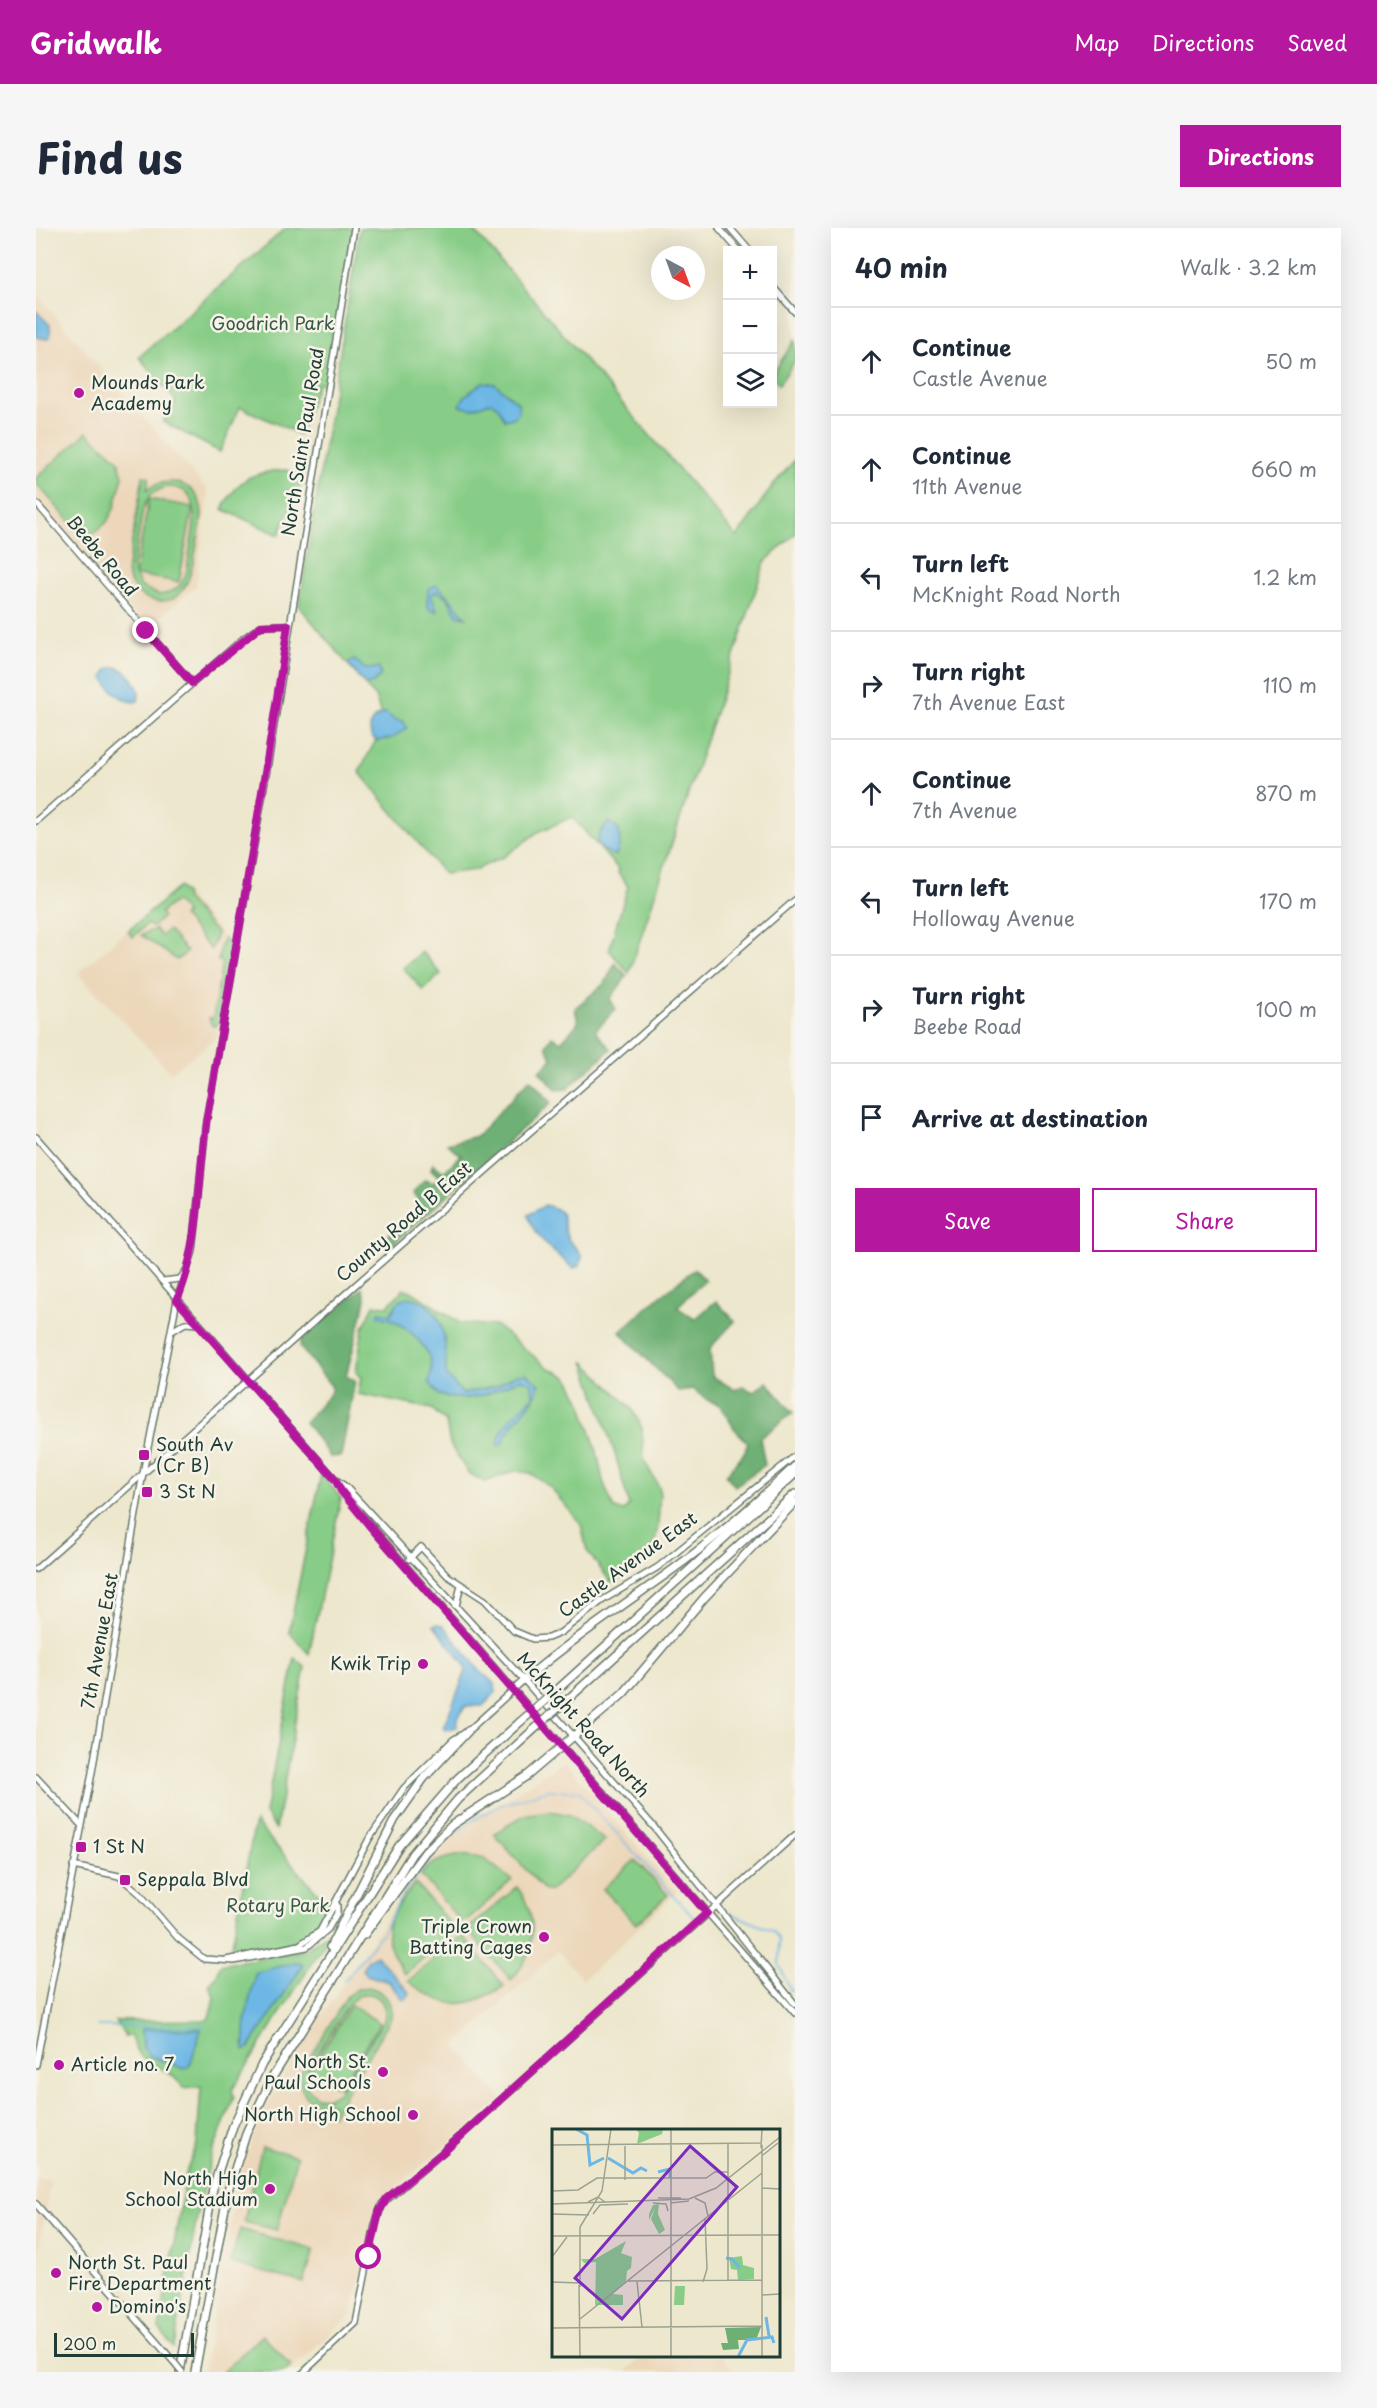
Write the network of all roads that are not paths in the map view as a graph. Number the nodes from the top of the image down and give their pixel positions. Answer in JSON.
{"nodes":[{"id":1,"x":354,"y":228,"type":"edge"},
{"id":2,"x":719,"y":228,"type":"edge"},
{"id":3,"x":730,"y":228,"type":"edge"},
{"id":4,"x":735,"y":246,"type":"edge"},
{"id":5,"x":746,"y":246,"type":"edge"},
{"id":6,"x":777,"y":292,"type":"edge"},
{"id":7,"x":795,"y":312,"type":"edge"},
{"id":8,"x":36,"y":503,"type":"edge"},
{"id":9,"x":288,"y":625,"type":"junction"},
{"id":10,"x":192,"y":683,"type":"junction"},
{"id":11,"x":36,"y":821,"type":"edge"},
{"id":12,"x":795,"y":900,"type":"edge"},
{"id":13,"x":36,"y":1137,"type":"edge"},
{"id":14,"x":196,"y":1225,"type":"joint"},
{"id":15,"x":189,"y":1269,"type":"junction"},
{"id":16,"x":160,"y":1280,"type":"junction"},
{"id":17,"x":177,"y":1300,"type":"junction"},
{"id":18,"x":198,"y":1324,"type":"junction"},
{"id":19,"x":171,"y":1332,"type":"junction"},
{"id":20,"x":248,"y":1380,"type":"junction"},
{"id":21,"x":795,"y":1456,"type":"edge"},
{"id":22,"x":795,"y":1466,"type":"edge"},
{"id":23,"x":143,"y":1473,"type":"junction"},
{"id":24,"x":795,"y":1474,"type":"edge"},
{"id":25,"x":335,"y":1479,"type":"junction"},
{"id":26,"x":795,"y":1494,"type":"edge"},
{"id":27,"x":795,"y":1502,"type":"edge"},
{"id":28,"x":410,"y":1558,"type":"junction"},
{"id":29,"x":403,"y":1564,"type":"junction"},
{"id":30,"x":36,"y":1569,"type":"edge"},
{"id":31,"x":461,"y":1585,"type":"junction"},
{"id":32,"x":456,"y":1606,"type":"junction"},
{"id":33,"x":524,"y":1680,"type":"junction"},
{"id":34,"x":512,"y":1690,"type":"junction"},
{"id":35,"x":468,"y":1731,"type":"junction"},
{"id":36,"x":574,"y":1738,"type":"junction"},
{"id":37,"x":562,"y":1747,"type":"junction"},
{"id":38,"x":36,"y":1777,"type":"edge"},
{"id":39,"x":81,"y":1825,"type":"junction"},
{"id":40,"x":795,"y":1835,"type":"edge"},
{"id":41,"x":73,"y":1866,"type":"junction"},
{"id":42,"x":716,"y":1905,"type":"junction"},
{"id":43,"x":707,"y":1913,"type":"junction"},
{"id":44,"x":321,"y":1968,"type":"junction"},
{"id":45,"x":334,"y":1976,"type":"junction"},
{"id":46,"x":795,"y":2004,"type":"edge"},
{"id":47,"x":795,"y":2013,"type":"edge"},
{"id":48,"x":36,"y":2065,"type":"edge"},
{"id":49,"x":36,"y":2204,"type":"edge"},
{"id":50,"x":181,"y":2372,"type":"edge"},
{"id":51,"x":195,"y":2372,"type":"edge"},
{"id":52,"x":304,"y":2372,"type":"edge"}],
"edges":[{"from":1,"to":9,"type":"street","name":"North Saint Paul Road"},
{"from":2,"to":4,"type":"street"},
{"from":3,"to":5,"type":"street"},
{"from":6,"to":7,"type":"street"},
{"from":8,"to":10,"type":"street","name":"Beebe Road"},
{"from":9,"to":10,"type":"street"},
{"from":9,"to":14,"type":"street","name":"North Saint Paul Road"},
{"from":10,"to":11,"type":"street"},
{"from":12,"to":20,"type":"street","name":"County Road B East"},
{"from":13,"to":16,"type":"street","name":"McKnight Road North"},
{"from":14,"to":15,"type":"street","name":"7th Avenue East"},
{"from":15,"to":16,"type":"street"},
{"from":15,"to":17,"type":"street","name":"7th Avenue East"},
{"from":16,"to":17,"type":"street","name":"McKnight Road North"},
{"from":17,"to":18,"type":"street","name":"McKnight Road North"},
{"from":17,"to":19,"type":"street","name":"7th Avenue East"},
{"from":18,"to":19,"type":"street"},
{"from":18,"to":20,"type":"street","name":"McKnight Road North"},
{"from":19,"to":23,"type":"street","name":"7th Avenue East"},
{"from":20,"to":23,"type":"street","name":"County Road B East"},
{"from":20,"to":25,"type":"street","name":"McKnight Road North"},
{"from":21,"to":31,"type":"street","name":"Castle Avenue East"},
{"from":22,"to":33,"type":"highway"},
{"from":23,"to":30,"type":"street","name":"County Road B East"},
{"from":23,"to":39,"type":"street","name":"7th Avenue East"},
{"from":24,"to":44,"type":"highway","bridge":true},
{"from":25,"to":28,"type":"street","name":"McKnight Road North"},
{"from":25,"to":29,"type":"street","name":"McKnight Road North"},
{"from":26,"to":45,"type":"highway","bridge":true},
{"from":27,"to":36,"type":"highway"},
{"from":28,"to":29,"type":"street"},
{"from":28,"to":31,"type":"street","name":"Castle Avenue East"},
{"from":28,"to":32,"type":"street","name":"McKnight Road North"},
{"from":29,"to":34,"type":"street","name":"McKnight Road North"},
{"from":31,"to":32,"type":"street"},
{"from":32,"to":33,"type":"street","name":"McKnight Road North"},
{"from":33,"to":34,"type":"street"},
{"from":33,"to":36,"type":"street","name":"McKnight Road North"},
{"from":34,"to":35,"type":"street"},
{"from":34,"to":37,"type":"street","name":"McKnight Road North"},
{"from":35,"to":41,"type":"street"},
{"from":35,"to":44,"type":"highway"},
{"from":36,"to":37,"type":"highway"},
{"from":36,"to":42,"type":"street","name":"McKnight Road North"},
{"from":37,"to":43,"type":"street","name":"McKnight Road North"},
{"from":37,"to":45,"type":"highway"},
{"from":38,"to":39,"type":"street"},
{"from":39,"to":41,"type":"street","name":"7th Avenue East"},
{"from":40,"to":42,"type":"street"},
{"from":41,"to":48,"type":"street","name":"7th Avenue East"},
{"from":42,"to":43,"type":"street"},
{"from":42,"to":46,"type":"street","name":"McKnight Road North"},
{"from":43,"to":47,"type":"street","name":"McKnight Road North"},
{"from":43,"to":52,"type":"street"},
{"from":44,"to":50,"type":"highway"},
{"from":45,"to":51,"type":"highway"},
{"from":49,"to":50,"type":"street","bridge":true}]}
